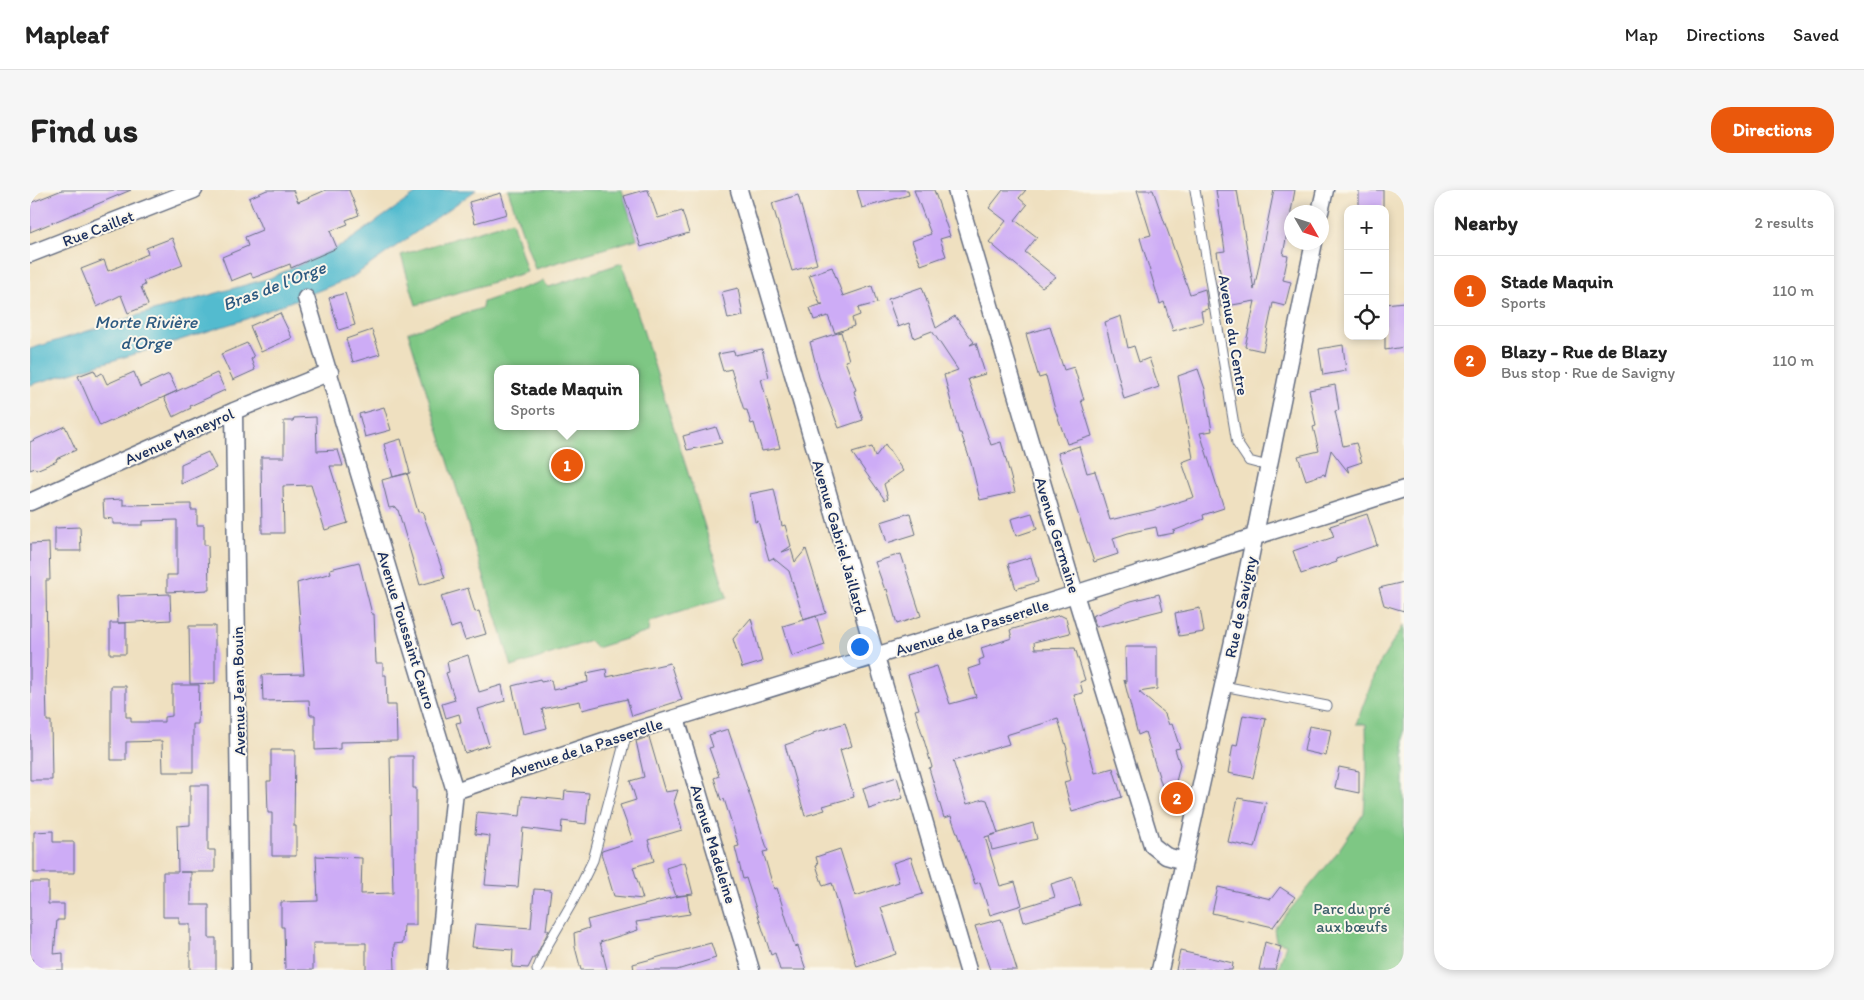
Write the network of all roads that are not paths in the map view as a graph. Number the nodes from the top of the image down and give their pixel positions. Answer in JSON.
{"nodes":[{"id":1,"x":194,"y":190,"type":"edge"},
{"id":2,"x":739,"y":190,"type":"edge"},
{"id":3,"x":956,"y":190,"type":"edge"},
{"id":4,"x":1195,"y":190,"type":"edge"},
{"id":5,"x":1325,"y":190,"type":"edge"},
{"id":6,"x":1322,"y":205,"type":"edge"},
{"id":7,"x":1312,"y":250,"type":"edge"},
{"id":8,"x":30,"y":254,"type":"edge"},
{"id":9,"x":306,"y":298,"type":"dead end"},
{"id":10,"x":330,"y":372,"type":"junction"},
{"id":11,"x":234,"y":412,"type":"junction"},
{"id":12,"x":1268,"y":466,"type":"junction"},
{"id":13,"x":1404,"y":489,"type":"edge"},
{"id":14,"x":30,"y":502,"type":"edge"},
{"id":15,"x":1255,"y":537,"type":"junction"},
{"id":16,"x":1075,"y":594,"type":"junction"},
{"id":17,"x":875,"y":657,"type":"junction"},
{"id":18,"x":1223,"y":686,"type":"junction"},
{"id":19,"x":1327,"y":706,"type":"dead end"},
{"id":20,"x":676,"y":718,"type":"junction"},
{"id":21,"x":626,"y":733,"type":"junction"},
{"id":22,"x":455,"y":791,"type":"junction"},
{"id":23,"x":1184,"y":861,"type":"junction"},
{"id":24,"x":241,"y":970,"type":"edge"},
{"id":25,"x":437,"y":970,"type":"edge"},
{"id":26,"x":537,"y":970,"type":"edge"},
{"id":27,"x":751,"y":970,"type":"edge"},
{"id":28,"x":968,"y":970,"type":"edge"},
{"id":29,"x":1160,"y":970,"type":"edge"}],
"edges":[{"from":1,"to":8,"type":"street","name":"Rue Caillet"},
{"from":2,"to":17,"type":"street","name":"Avenue Gabriel Jaillard"},
{"from":3,"to":16,"type":"street","name":"Avenue Germaine"},
{"from":4,"to":12,"type":"lane","name":"Avenue du Centre"},
{"from":5,"to":6,"type":"street"},
{"from":7,"to":12,"type":"street","name":"Rue de Savigny"},
{"from":9,"to":10,"type":"street","name":"Avenue Toussaint Cauro"},
{"from":10,"to":11,"type":"street","name":"Avenue Maneyrol"},
{"from":10,"to":22,"type":"street","name":"Avenue Toussaint Cauro"},
{"from":11,"to":14,"type":"street","name":"Avenue Maneyrol"},
{"from":11,"to":24,"type":"street","name":"Avenue Jean Bouin"},
{"from":12,"to":15,"type":"street","name":"Rue de Savigny"},
{"from":13,"to":15,"type":"street","name":"Avenue de la Passerelle"},
{"from":15,"to":16,"type":"street","name":"Avenue de la Passerelle"},
{"from":15,"to":18,"type":"street","name":"Rue de Savigny"},
{"from":16,"to":17,"type":"street","name":"Avenue de la Passerelle"},
{"from":16,"to":23,"type":"street","name":"Avenue Germaine"},
{"from":17,"to":20,"type":"street","name":"Avenue de la Passerelle"},
{"from":17,"to":28,"type":"street","name":"Avenue Gabriel Jaillard"},
{"from":18,"to":19,"type":"lane"},
{"from":18,"to":23,"type":"street","name":"Rue de Savigny"},
{"from":20,"to":21,"type":"street","name":"Avenue de la Passerelle"},
{"from":20,"to":27,"type":"street","name":"Avenue Madeleine"},
{"from":21,"to":22,"type":"street","name":"Avenue de la Passerelle"},
{"from":21,"to":26,"type":"lane"},
{"from":22,"to":25,"type":"street","name":"Avenue Toussaint Cauro"},
{"from":23,"to":29,"type":"street","name":"Rue de Savigny"}]}
